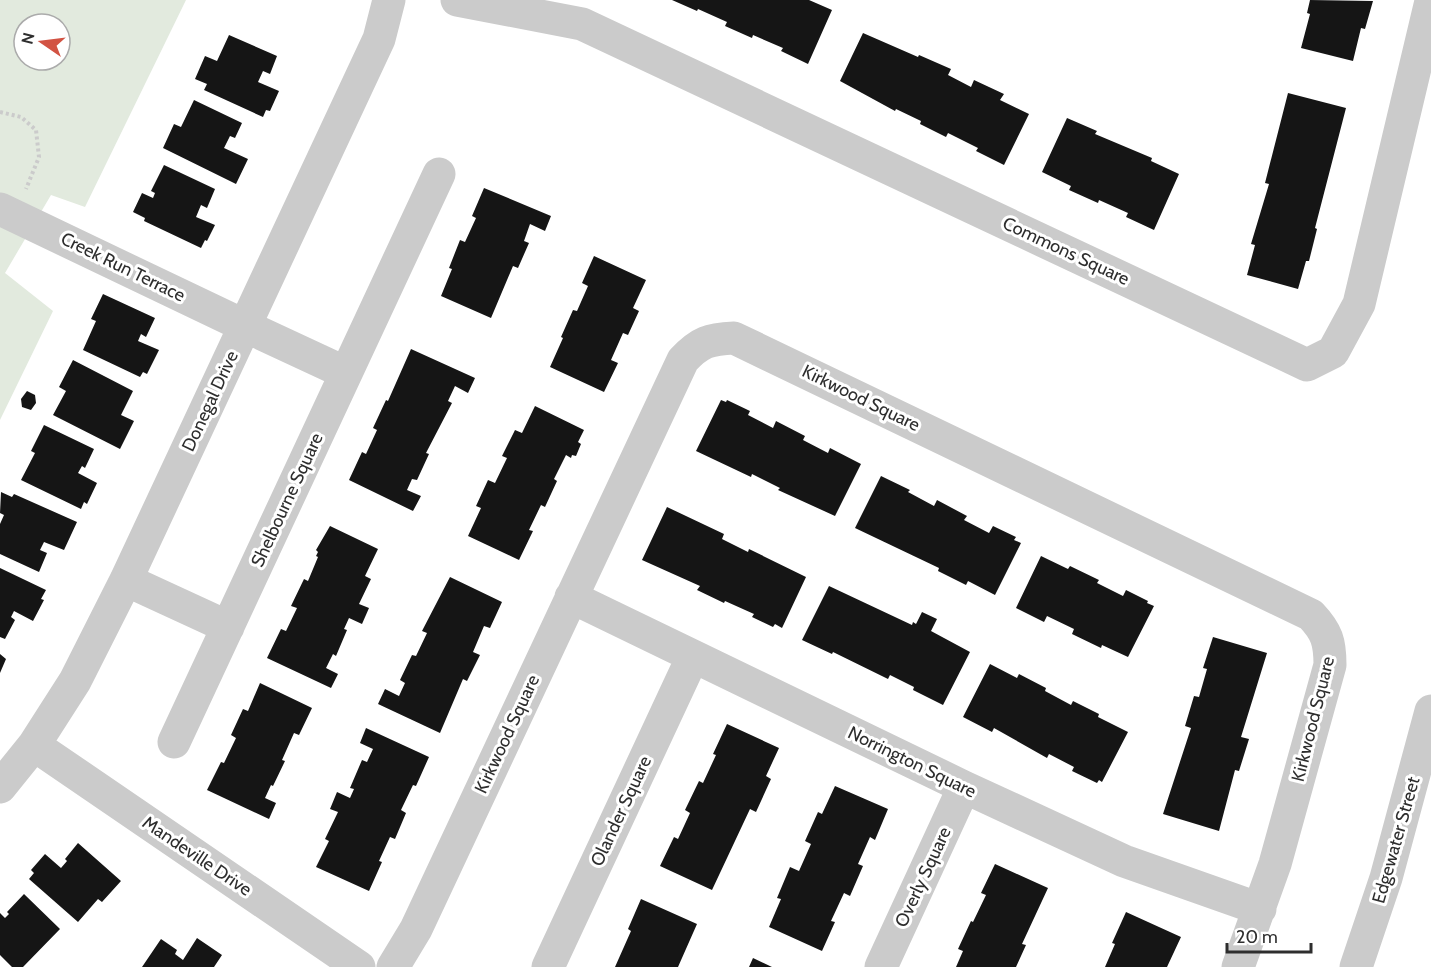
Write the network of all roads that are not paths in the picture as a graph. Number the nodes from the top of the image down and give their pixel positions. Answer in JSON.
{"nodes":[{"id":1,"x":389,"y":0,"type":"edge"},
{"id":2,"x":457,"y":0,"type":"edge"},
{"id":3,"x":1431,"y":1,"type":"edge"},
{"id":4,"x":584,"y":12,"type":"edge"},
{"id":5,"x":439,"y":174,"type":"dead end"},
{"id":6,"x":6,"y":211,"type":"edge"},
{"id":7,"x":245,"y":326,"type":"junction"},
{"id":8,"x":346,"y":373,"type":"junction"},
{"id":9,"x":126,"y":580,"type":"junction"},
{"id":10,"x":571,"y":597,"type":"junction"},
{"id":11,"x":228,"y":627,"type":"junction"},
{"id":12,"x":693,"y":656,"type":"junction"},
{"id":13,"x":1431,"y":711,"type":"edge"},
{"id":14,"x":174,"y":742,"type":"dead end"},
{"id":15,"x":34,"y":745,"type":"junction"},
{"id":16,"x":0,"y":787,"type":"edge"},
{"id":17,"x":964,"y":787,"type":"junction"},
{"id":18,"x":1260,"y":909,"type":"junction"},
{"id":19,"x":359,"y":967,"type":"edge"},
{"id":20,"x":393,"y":967,"type":"edge"},
{"id":21,"x":548,"y":967,"type":"edge"},
{"id":22,"x":881,"y":967,"type":"edge"},
{"id":23,"x":1238,"y":967,"type":"edge"},
{"id":24,"x":1356,"y":967,"type":"edge"}],
"edges":[{"from":1,"to":7,"type":"street","name":"Donegal Drive"},
{"from":2,"to":4,"type":"street","name":"Commons Square"},
{"from":3,"to":4,"type":"street","name":"Commons Square"},
{"from":5,"to":8,"type":"street","name":"Shelbourne Square"},
{"from":6,"to":7,"type":"street","name":"Creek Run Terrace"},
{"from":7,"to":8,"type":"street"},
{"from":7,"to":9,"type":"street","name":"Donegal Drive"},
{"from":8,"to":11,"type":"street","name":"Shelbourne Square"},
{"from":9,"to":11,"type":"street"},
{"from":9,"to":15,"type":"street","name":"Donegal Drive"},
{"from":10,"to":12,"type":"street","name":"Norrington Square"},
{"from":10,"to":18,"type":"street","name":"Kirkwood Square"},
{"from":10,"to":20,"type":"street","name":"Kirkwood Square"},
{"from":11,"to":14,"type":"street","name":"Shelbourne Square"},
{"from":12,"to":17,"type":"street","name":"Norrington Square"},
{"from":12,"to":21,"type":"street","name":"Olander Square"},
{"from":13,"to":24,"type":"street","name":"Edgewater Street"},
{"from":15,"to":16,"type":"street","name":"Donegal Drive"},
{"from":15,"to":19,"type":"street","name":"Mandeville Drive"},
{"from":17,"to":18,"type":"street","name":"Norrington Square"},
{"from":17,"to":22,"type":"street","name":"Overly Square"},
{"from":18,"to":23,"type":"street","name":"Kirkwood Square"}]}
